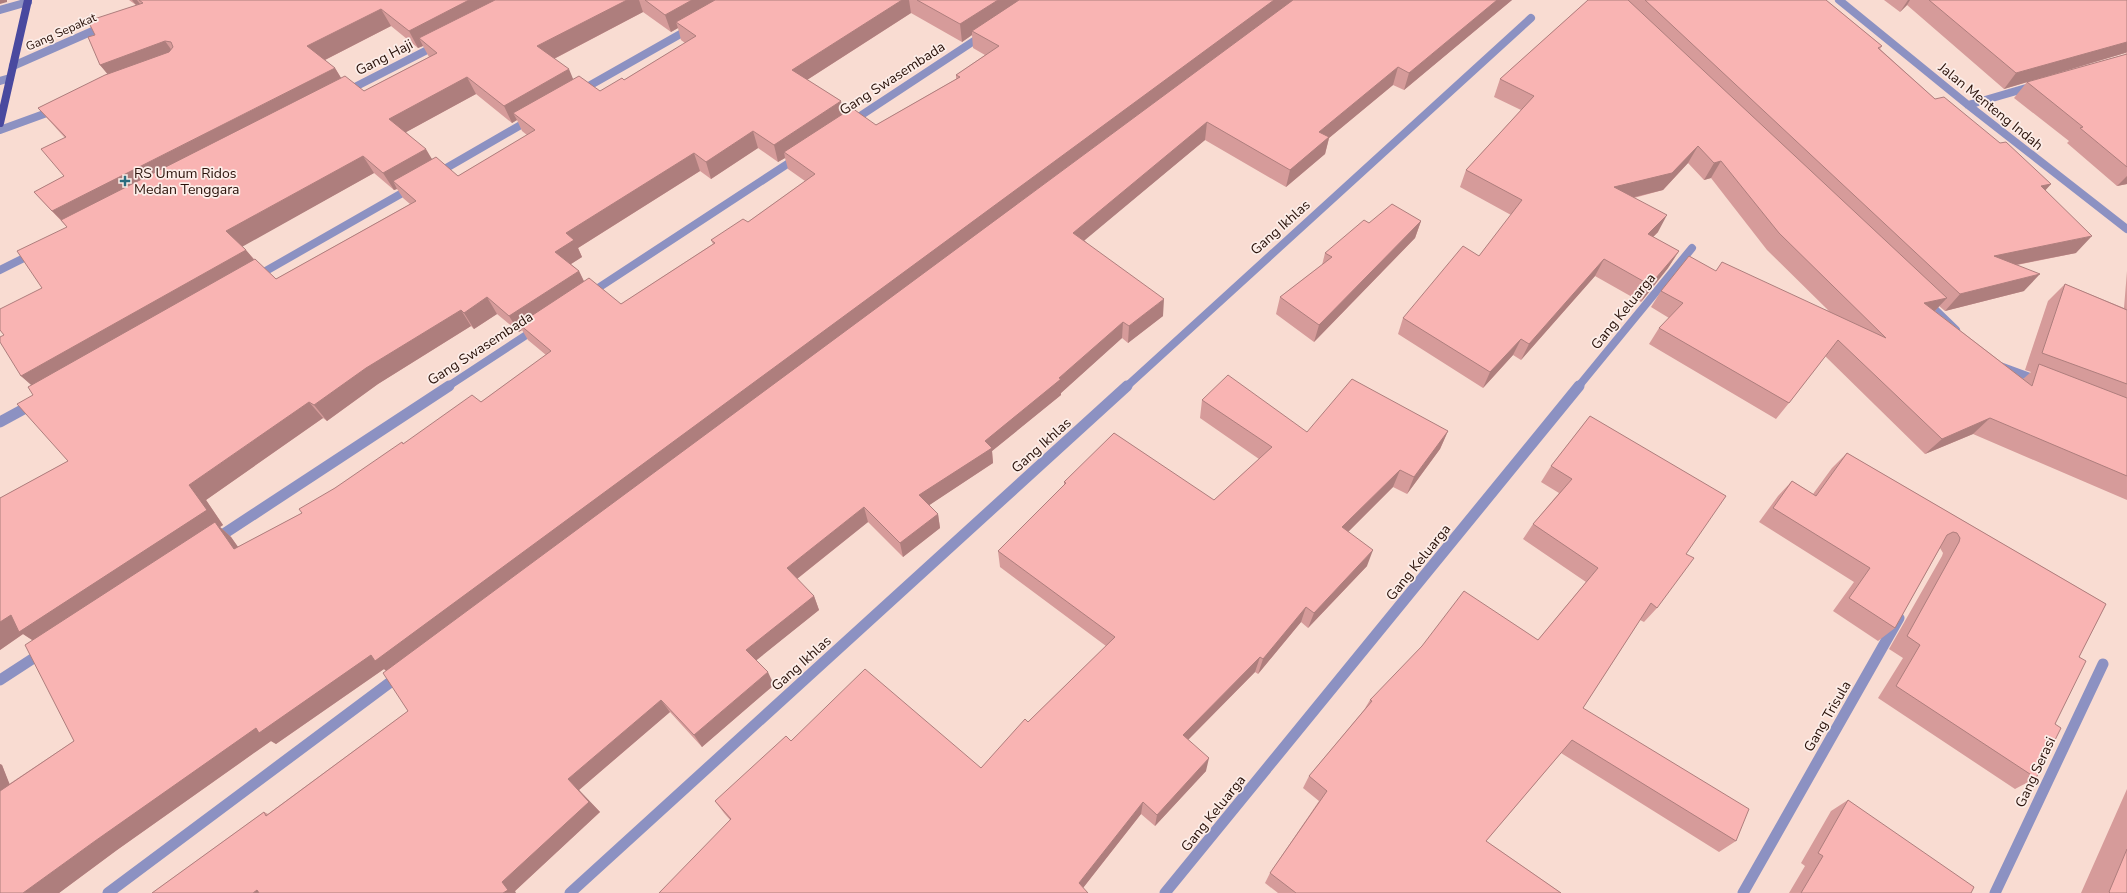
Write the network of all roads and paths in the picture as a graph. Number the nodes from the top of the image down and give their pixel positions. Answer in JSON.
{"nodes":[{"id":1,"x":1839,"y":0,"type":"edge"},
{"id":2,"x":28,"y":1,"type":"edge"},
{"id":3,"x":0,"y":10,"type":"edge"},
{"id":4,"x":1531,"y":18,"type":"dead end"},
{"id":5,"x":113,"y":22,"type":"edge"},
{"id":6,"x":698,"y":24,"type":"edge"},
{"id":7,"x":990,"y":31,"type":"edge"},
{"id":8,"x":446,"y":40,"type":"edge"},
{"id":9,"x":13,"y":66,"type":"junction"},
{"id":10,"x":10,"y":78,"type":"junction"},
{"id":11,"x":0,"y":81,"type":"edge"},
{"id":12,"x":2044,"y":83,"type":"edge"},
{"id":13,"x":340,"y":95,"type":"edge"},
{"id":14,"x":573,"y":95,"type":"edge"},
{"id":15,"x":1968,"y":105,"type":"junction"},
{"id":16,"x":65,"y":106,"type":"edge"},
{"id":17,"x":538,"y":115,"type":"edge"},
{"id":18,"x":0,"y":123,"type":"edge"},
{"id":19,"x":842,"y":127,"type":"edge"},
{"id":20,"x":0,"y":130,"type":"edge"},
{"id":21,"x":809,"y":149,"type":"edge"},
{"id":22,"x":2126,"y":228,"type":"edge"},
{"id":23,"x":42,"y":248,"type":"edge"},
{"id":24,"x":1692,"y":248,"type":"dead end"},
{"id":25,"x":0,"y":270,"type":"edge"},
{"id":26,"x":247,"y":282,"type":"edge"},
{"id":27,"x":1922,"y":297,"type":"edge"},
{"id":28,"x":582,"y":298,"type":"edge"},
{"id":29,"x":548,"y":320,"type":"edge"},
{"id":30,"x":1962,"y":335,"type":"edge"},
{"id":31,"x":1991,"y":363,"type":"edge"},
{"id":32,"x":2048,"y":384,"type":"edge"},
{"id":33,"x":41,"y":400,"type":"edge"},
{"id":34,"x":0,"y":422,"type":"edge"},
{"id":35,"x":207,"y":544,"type":"edge"},
{"id":36,"x":1904,"y":609,"type":"edge"},
{"id":37,"x":54,"y":645,"type":"edge"},
{"id":38,"x":2103,"y":664,"type":"dead end"},
{"id":39,"x":408,"y":669,"type":"edge"},
{"id":40,"x":0,"y":680,"type":"edge"},
{"id":41,"x":108,"y":893,"type":"edge"},
{"id":42,"x":570,"y":893,"type":"edge"},
{"id":43,"x":1165,"y":893,"type":"edge"},
{"id":44,"x":1743,"y":893,"type":"edge"},
{"id":45,"x":1995,"y":893,"type":"edge"}],
"edges":[{"from":1,"to":15,"type":"street","name":"Jalan Menteng Indah"},
{"from":2,"to":3,"type":"street"},
{"from":2,"to":9,"type":"main road"},
{"from":4,"to":42,"type":"street","name":"Gang Ikhlas"},
{"from":5,"to":9,"type":"street","name":"Gang Sepakat"},
{"from":6,"to":14,"type":"street"},
{"from":7,"to":19,"type":"street","name":"Gang Swasembada"},
{"from":8,"to":13,"type":"street","name":"Gang Haji"},
{"from":9,"to":10,"type":"main road"},
{"from":10,"to":11,"type":"street"},
{"from":10,"to":18,"type":"main road"},
{"from":12,"to":15,"type":"street"},
{"from":15,"to":22,"type":"street","name":"Jalan Menteng Indah"},
{"from":16,"to":20,"type":"street"},
{"from":17,"to":26,"type":"street"},
{"from":21,"to":28,"type":"street"},
{"from":23,"to":25,"type":"street"},
{"from":24,"to":43,"type":"street","name":"Gang Keluarga"},
{"from":27,"to":30,"type":"street"},
{"from":29,"to":35,"type":"street","name":"Gang Swasembada"},
{"from":31,"to":32,"type":"street"},
{"from":33,"to":34,"type":"street"},
{"from":36,"to":44,"type":"street","name":"Gang Trisula"},
{"from":37,"to":40,"type":"street"},
{"from":38,"to":45,"type":"street","name":"Gang Serasi"},
{"from":39,"to":41,"type":"street"}]}
